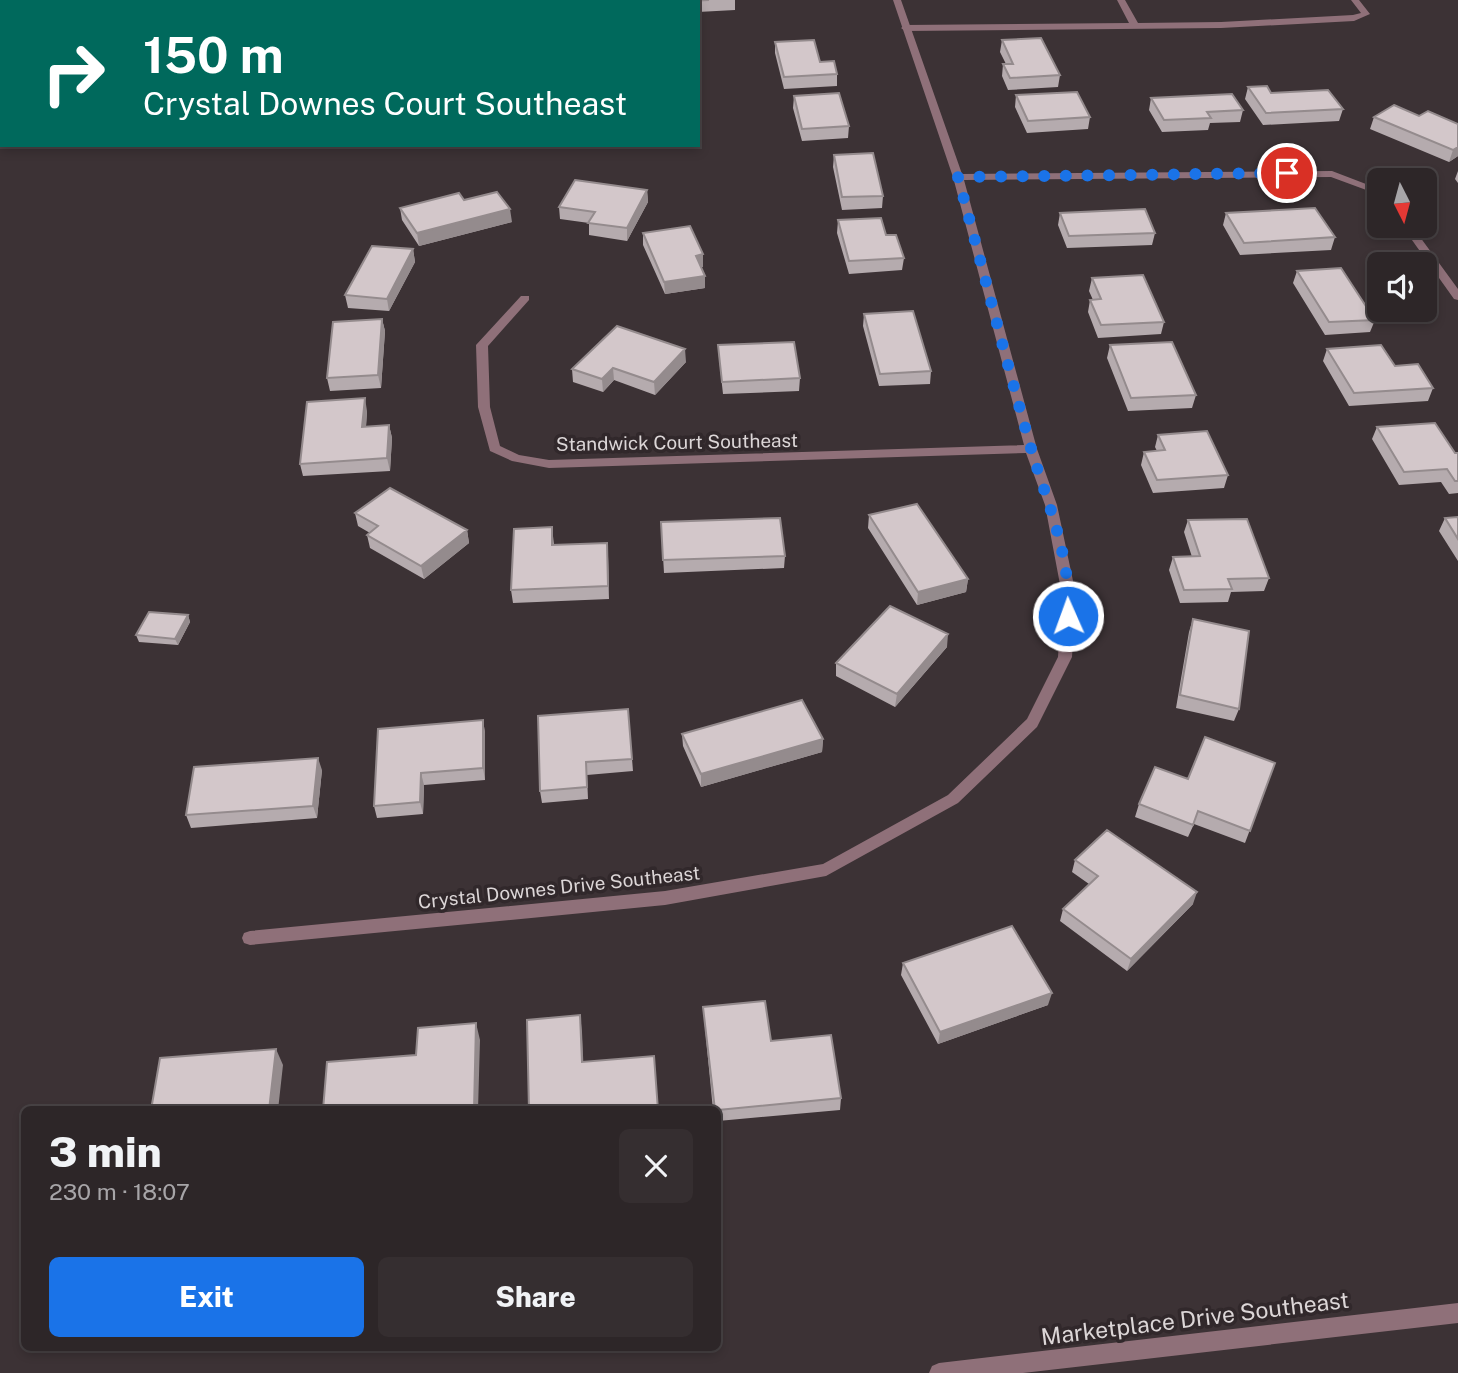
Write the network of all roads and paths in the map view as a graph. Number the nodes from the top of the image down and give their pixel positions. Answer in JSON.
{"nodes":[{"id":1,"x":897,"y":0,"type":"edge"},
{"id":2,"x":1121,"y":0,"type":"edge"},
{"id":3,"x":1355,"y":0,"type":"edge"},
{"id":4,"x":1135,"y":26,"type":"junction"},
{"id":5,"x":905,"y":28,"type":"junction"},
{"id":6,"x":958,"y":177,"type":"junction"},
{"id":7,"x":1367,"y":187,"type":"edge"},
{"id":8,"x":1416,"y":238,"type":"edge"},
{"id":9,"x":1458,"y":297,"type":"edge"},
{"id":10,"x":525,"y":298,"type":"dead end"},
{"id":11,"x":1031,"y":449,"type":"junction"},
{"id":12,"x":250,"y":938,"type":"dead end"},
{"id":13,"x":1456,"y":1317,"type":"edge"},
{"id":14,"x":939,"y":1373,"type":"edge"}],
"edges":[{"from":1,"to":5,"type":"street","name":"Crystal Downes Drive Southeast"},
{"from":2,"to":4,"type":"street"},
{"from":3,"to":4,"type":"street"},
{"from":4,"to":5,"type":"street"},
{"from":5,"to":6,"type":"street","name":"Crystal Downes Drive Southeast"},
{"from":6,"to":7,"type":"street"},
{"from":6,"to":11,"type":"street","name":"Crystal Downes Drive Southeast"},
{"from":8,"to":9,"type":"street"},
{"from":10,"to":11,"type":"street","name":"Standwick Court Southeast"},
{"from":11,"to":12,"type":"street","name":"Crystal Downes Drive Southeast"},
{"from":13,"to":14,"type":"street","name":"Marketplace Drive Southeast"}]}
